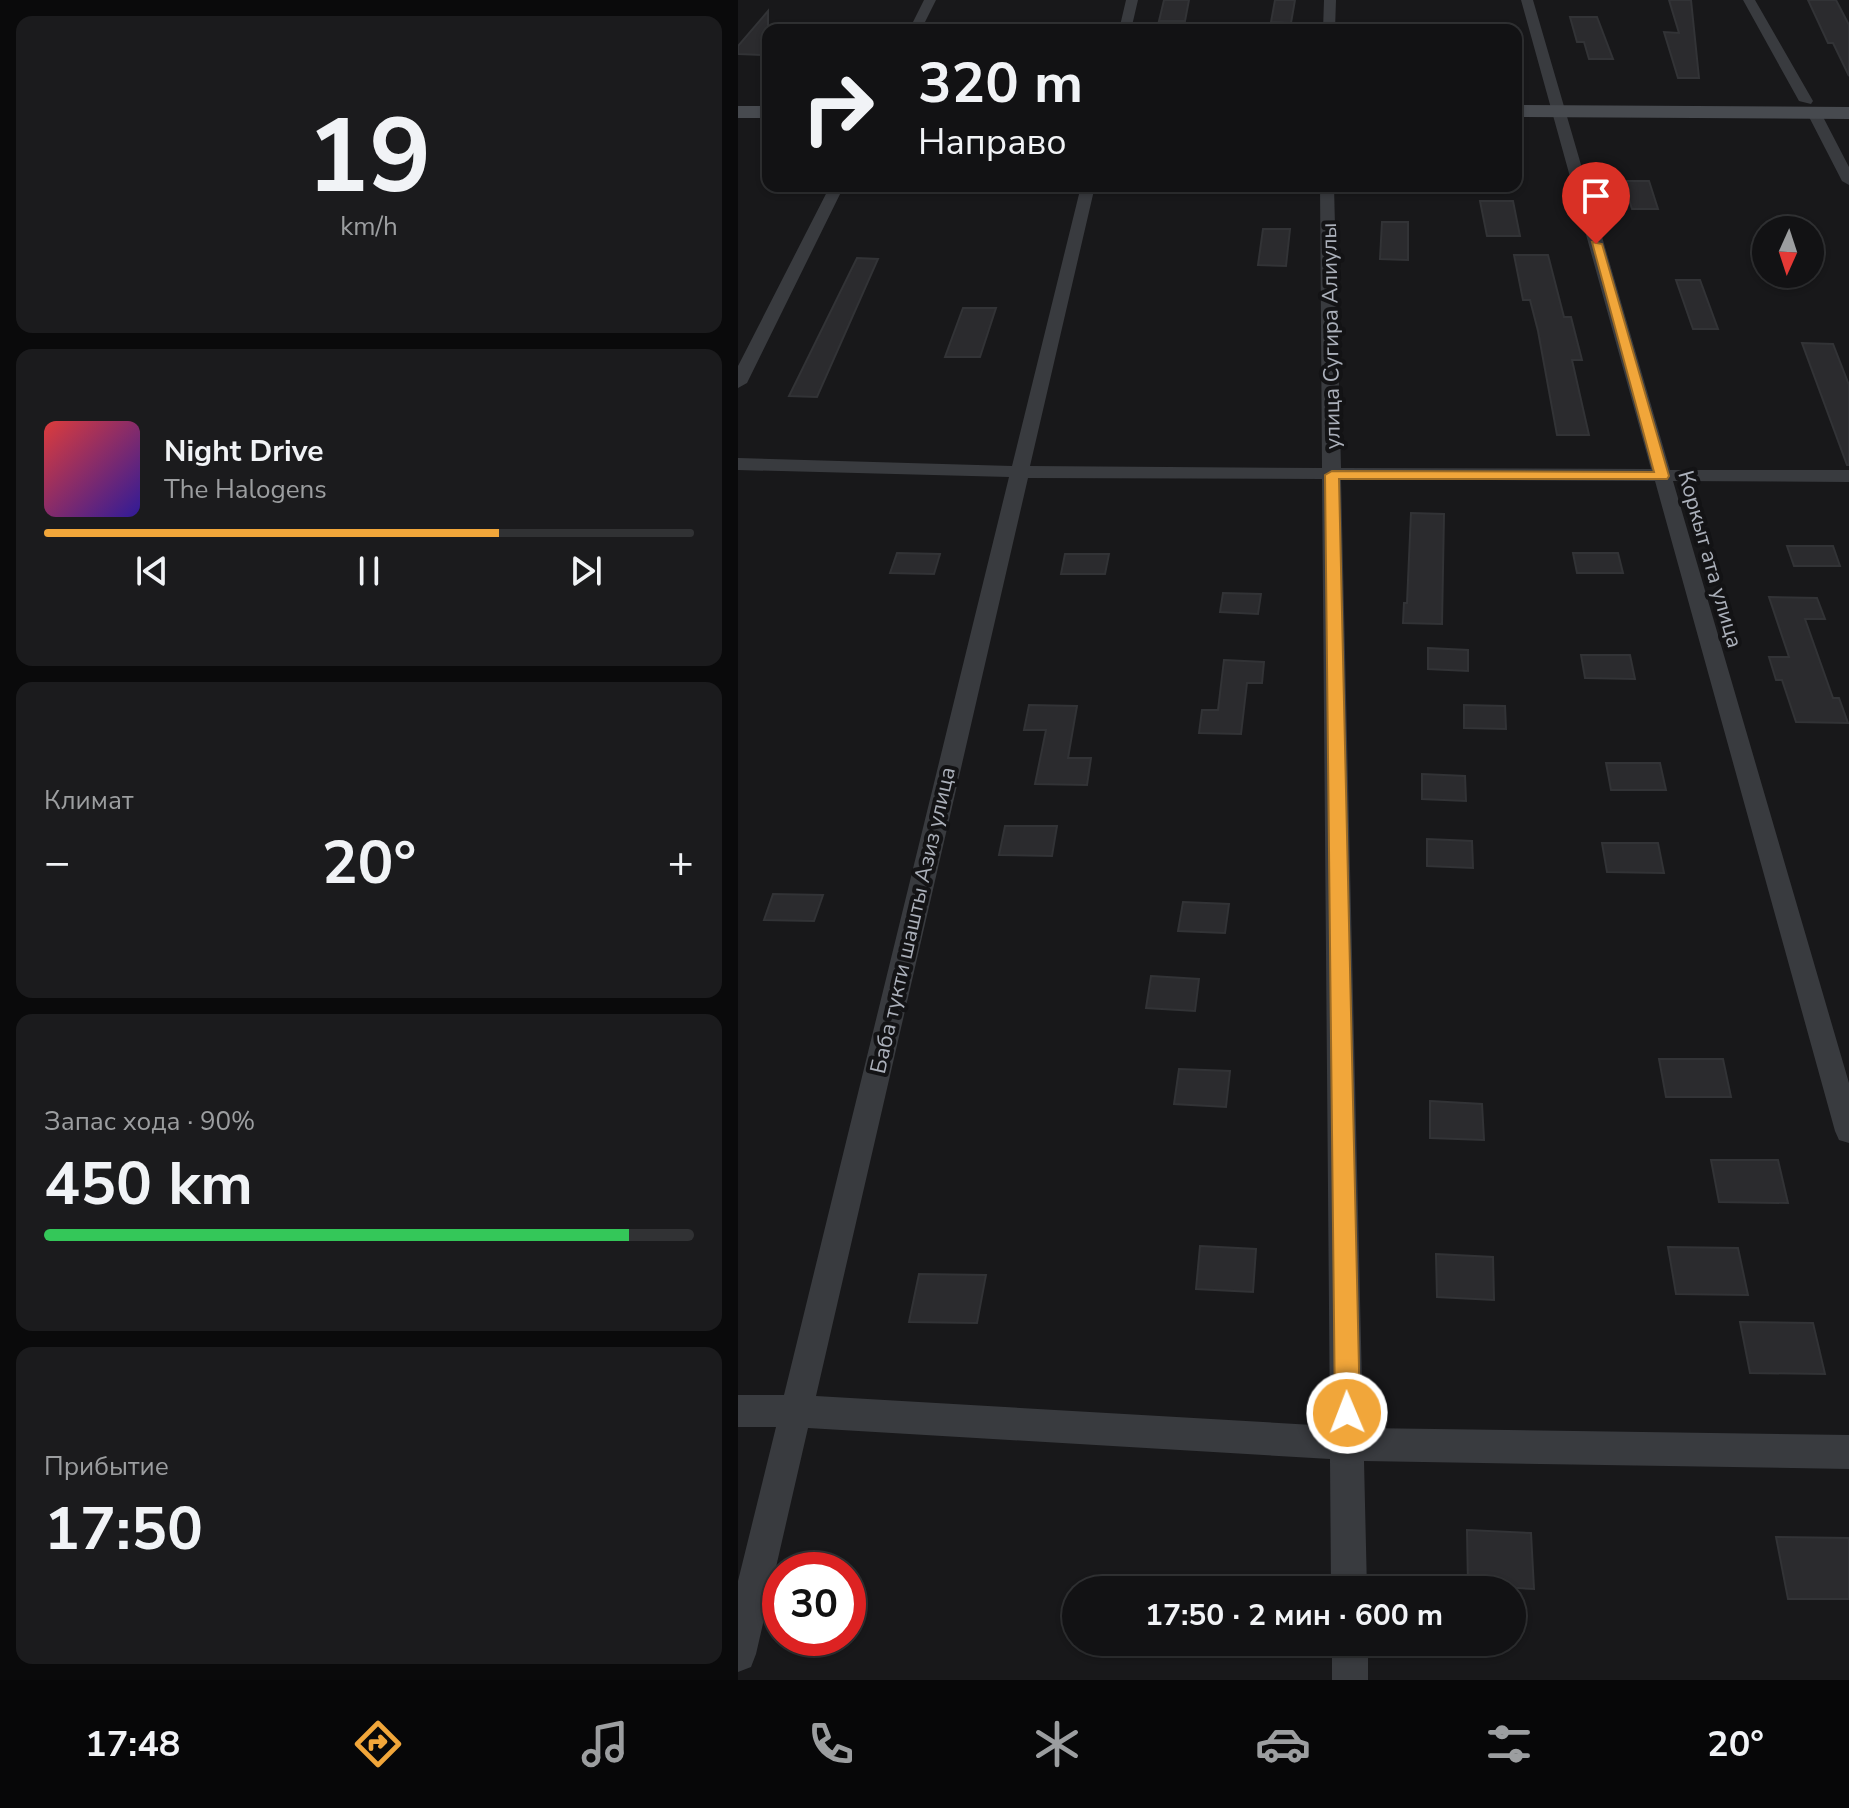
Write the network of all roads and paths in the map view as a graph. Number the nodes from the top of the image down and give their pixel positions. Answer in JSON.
{"nodes":[{"id":1,"x":930,"y":0,"type":"edge"},
{"id":2,"x":1132,"y":0,"type":"edge"},
{"id":3,"x":1330,"y":0,"type":"edge"},
{"id":4,"x":1527,"y":0,"type":"edge"},
{"id":5,"x":1749,"y":0,"type":"edge"},
{"id":6,"x":918,"y":24,"type":"edge"},
{"id":7,"x":1126,"y":24,"type":"edge"},
{"id":8,"x":1329,"y":24,"type":"edge"},
{"id":9,"x":738,"y":101,"type":"edge"},
{"id":10,"x":762,"y":101,"type":"edge"},
{"id":11,"x":1849,"y":101,"type":"edge"},
{"id":12,"x":1522,"y":102,"type":"edge"},
{"id":13,"x":1557,"y":106,"type":"junction"},
{"id":14,"x":1810,"y":107,"type":"junction"},
{"id":15,"x":1522,"y":110,"type":"edge"},
{"id":16,"x":738,"y":112,"type":"edge"},
{"id":17,"x":762,"y":112,"type":"edge"},
{"id":18,"x":1849,"y":113,"type":"edge"},
{"id":19,"x":1849,"y":181,"type":"edge"},
{"id":20,"x":834,"y":192,"type":"edge"},
{"id":21,"x":1087,"y":192,"type":"edge"},
{"id":22,"x":1327,"y":192,"type":"edge"},
{"id":23,"x":738,"y":383,"type":"edge"},
{"id":24,"x":738,"y":464,"type":"edge"},
{"id":25,"x":1019,"y":472,"type":"junction"},
{"id":26,"x":1332,"y":475,"type":"junction"},
{"id":27,"x":1662,"y":476,"type":"junction"},
{"id":28,"x":1849,"y":476,"type":"edge"},
{"id":29,"x":1849,"y":1131,"type":"edge"},
{"id":30,"x":738,"y":1411,"type":"edge"},
{"id":31,"x":795,"y":1411,"type":"junction"},
{"id":32,"x":1348,"y":1444,"type":"junction"},
{"id":33,"x":1849,"y":1452,"type":"edge"},
{"id":34,"x":1349,"y":1576,"type":"edge"},
{"id":35,"x":738,"y":1654,"type":"edge"},
{"id":36,"x":1350,"y":1656,"type":"edge"},
{"id":37,"x":1350,"y":1680,"type":"edge"}],
"edges":[{"from":1,"to":6,"type":"street"},
{"from":2,"to":7,"type":"street"},
{"from":3,"to":8,"type":"street"},
{"from":4,"to":13,"type":"street","name":"Коркыт ата улица"},
{"from":5,"to":14,"type":"street"},
{"from":9,"to":10,"type":"street"},
{"from":11,"to":14,"type":"street"},
{"from":12,"to":13,"type":"street"},
{"from":13,"to":14,"type":"street"},
{"from":13,"to":15,"type":"street"},
{"from":13,"to":27,"type":"street","name":"Коркыт ата улица"},
{"from":14,"to":18,"type":"street"},
{"from":14,"to":19,"type":"street"},
{"from":16,"to":17,"type":"street"},
{"from":20,"to":23,"type":"street"},
{"from":21,"to":25,"type":"street","name":"Баба тукти шашты Азиз улица"},
{"from":22,"to":26,"type":"street","name":"улица Сугира Алиулы"},
{"from":24,"to":25,"type":"street"},
{"from":25,"to":26,"type":"street"},
{"from":25,"to":31,"type":"street","name":"Баба тукти шашты Азиз улица"},
{"from":26,"to":27,"type":"street"},
{"from":26,"to":32,"type":"street","name":"улица Сугира Алиулы"},
{"from":27,"to":28,"type":"street"},
{"from":27,"to":29,"type":"street","name":"Коркыт ата улица"},
{"from":30,"to":31,"type":"street"},
{"from":31,"to":32,"type":"street"},
{"from":31,"to":35,"type":"street","name":"Баба тукти шашты Азиз улица"},
{"from":32,"to":33,"type":"street"},
{"from":32,"to":34,"type":"street","name":"улица Сугира Алиулы"},
{"from":36,"to":37,"type":"street"}]}
